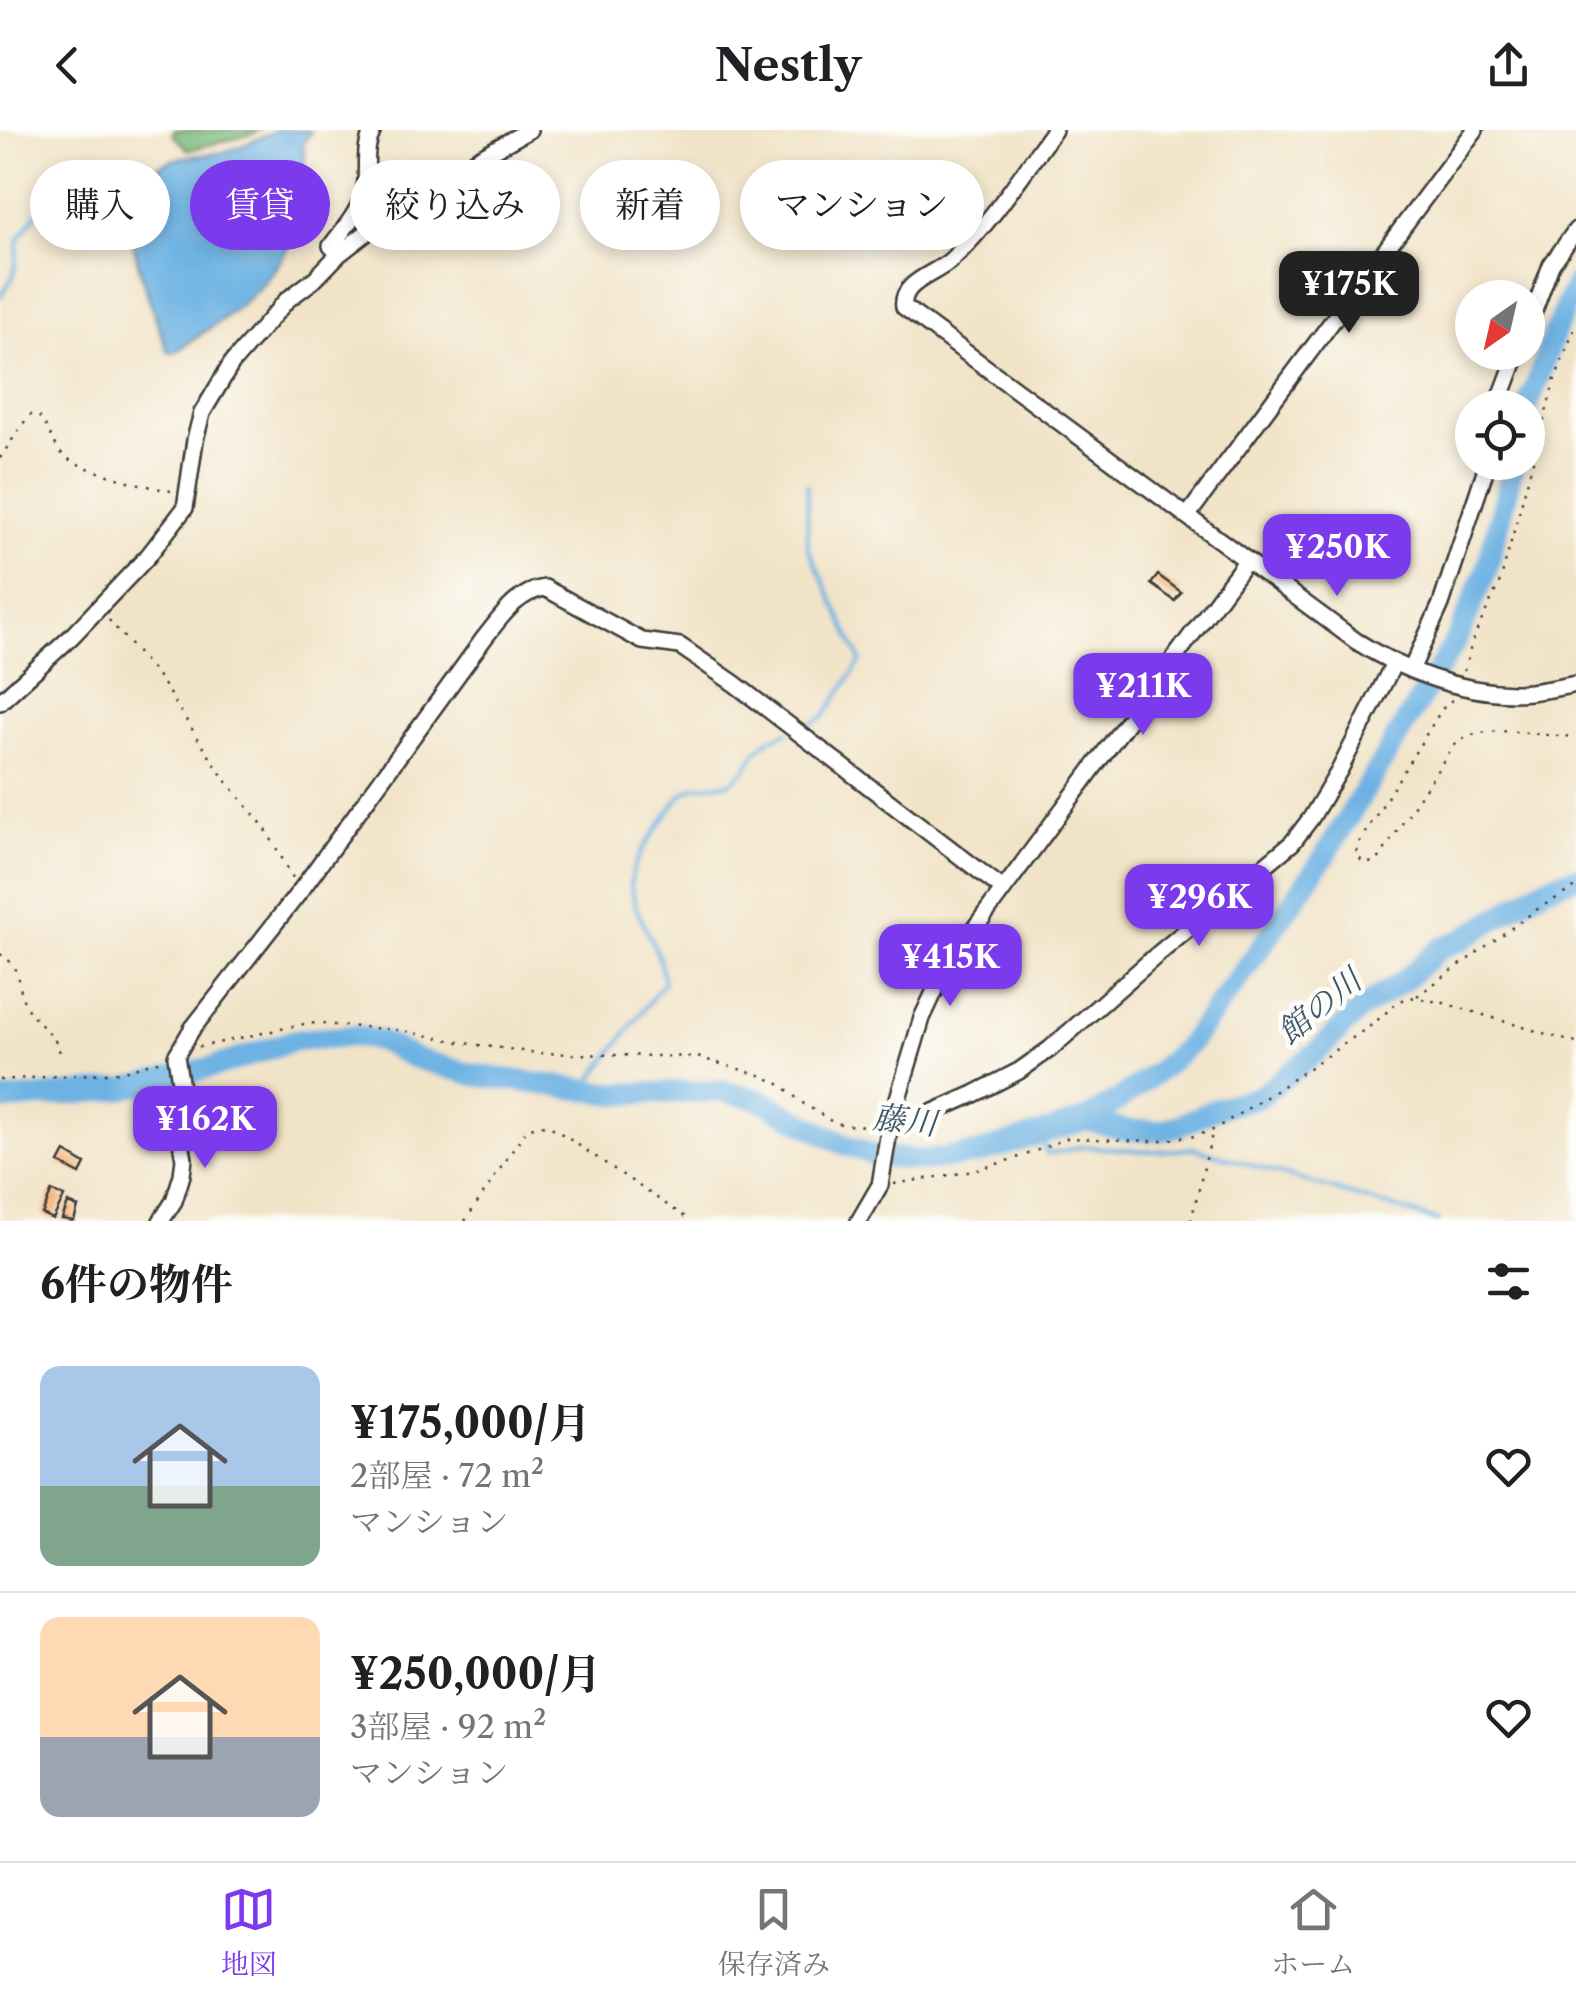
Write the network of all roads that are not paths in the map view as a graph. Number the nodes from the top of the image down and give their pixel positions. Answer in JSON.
{"nodes":[{"id":1,"x":373,"y":130,"type":"edge"},
{"id":2,"x":529,"y":130,"type":"edge"},
{"id":3,"x":1054,"y":130,"type":"edge"},
{"id":4,"x":1474,"y":130,"type":"edge"},
{"id":5,"x":1576,"y":230,"type":"edge"},
{"id":6,"x":340,"y":254,"type":"junction"},
{"id":7,"x":1545,"y":280,"type":"edge"},
{"id":8,"x":1482,"y":480,"type":"edge"},
{"id":9,"x":1188,"y":515,"type":"junction"},
{"id":10,"x":1247,"y":560,"type":"junction"},
{"id":11,"x":1394,"y":664,"type":"junction"},
{"id":12,"x":1414,"y":671,"type":"junction"},
{"id":13,"x":1576,"y":684,"type":"edge"},
{"id":14,"x":0,"y":702,"type":"edge"},
{"id":15,"x":1004,"y":888,"type":"junction"},
{"id":16,"x":888,"y":1133,"type":"junction"},
{"id":17,"x":161,"y":1221,"type":"edge"},
{"id":18,"x":859,"y":1221,"type":"edge"}],
"edges":[{"from":1,"to":6,"type":"street"},
{"from":2,"to":6,"type":"street"},
{"from":3,"to":9,"type":"street"},
{"from":4,"to":9,"type":"street"},
{"from":5,"to":7,"type":"street"},
{"from":6,"to":14,"type":"street"},
{"from":8,"to":12,"type":"street"},
{"from":9,"to":10,"type":"street"},
{"from":10,"to":11,"type":"street"},
{"from":10,"to":15,"type":"street"},
{"from":11,"to":12,"type":"street"},
{"from":11,"to":16,"type":"street"},
{"from":12,"to":13,"type":"street"},
{"from":15,"to":16,"type":"street"},
{"from":15,"to":17,"type":"street"},
{"from":16,"to":18,"type":"street"}]}
